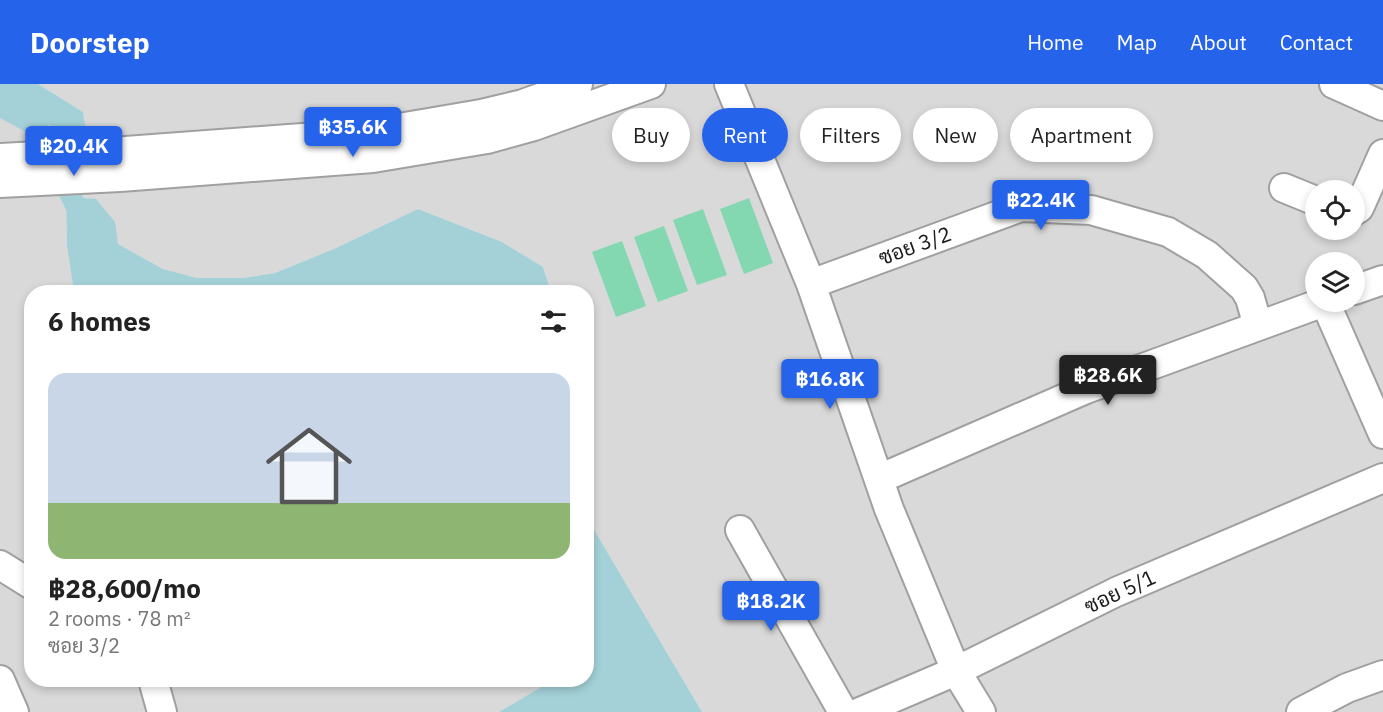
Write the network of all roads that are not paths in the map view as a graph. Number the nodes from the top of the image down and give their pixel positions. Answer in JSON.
{"nodes":[{"id":1,"x":579,"y":84,"type":"edge"},
{"id":2,"x":651,"y":84,"type":"edge"},
{"id":3,"x":729,"y":84,"type":"edge"},
{"id":4,"x":1334,"y":84,"type":"edge"},
{"id":5,"x":524,"y":104,"type":"edge"},
{"id":6,"x":1383,"y":106,"type":"edge"},
{"id":7,"x":1383,"y":154,"type":"edge"},
{"id":8,"x":0,"y":158,"type":"edge"},
{"id":9,"x":37,"y":167,"type":"junction"},
{"id":10,"x":0,"y":183,"type":"edge"},
{"id":11,"x":1284,"y":188,"type":"dead end"},
{"id":12,"x":1365,"y":194,"type":"edge"},
{"id":13,"x":1305,"y":197,"type":"edge"},
{"id":14,"x":1383,"y":280,"type":"edge"},
{"id":15,"x":811,"y":284,"type":"junction"},
{"id":16,"x":1365,"y":286,"type":"edge"},
{"id":17,"x":1305,"y":309,"type":"edge"},
{"id":18,"x":1329,"y":312,"type":"edge"},
{"id":19,"x":1258,"y":326,"type":"junction"},
{"id":20,"x":1383,"y":434,"type":"edge"},
{"id":21,"x":1383,"y":478,"type":"edge"},
{"id":22,"x":879,"y":479,"type":"junction"},
{"id":23,"x":740,"y":530,"type":"dead end"},
{"id":24,"x":0,"y":565,"type":"edge"},
{"id":25,"x":24,"y":580,"type":"edge"},
{"id":26,"x":956,"y":671,"type":"junction"},
{"id":27,"x":1383,"y":675,"type":"edge"},
{"id":28,"x":155,"y":687,"type":"edge"},
{"id":29,"x":162,"y":712,"type":"edge"},
{"id":30,"x":843,"y":712,"type":"edge"},
{"id":31,"x":860,"y":712,"type":"edge"},
{"id":32,"x":981,"y":712,"type":"edge"},
{"id":33,"x":1301,"y":712,"type":"edge"}],
"edges":[{"from":1,"to":5,"type":"street"},
{"from":2,"to":5,"type":"street"},
{"from":3,"to":15,"type":"street"},
{"from":4,"to":6,"type":"street"},
{"from":5,"to":9,"type":"street"},
{"from":7,"to":12,"type":"street"},
{"from":8,"to":9,"type":"street"},
{"from":9,"to":10,"type":"street"},
{"from":11,"to":13,"type":"street"},
{"from":14,"to":16,"type":"street"},
{"from":15,"to":19,"type":"street","name":"ซอย 3/2"},
{"from":15,"to":22,"type":"street"},
{"from":17,"to":19,"type":"street"},
{"from":18,"to":20,"type":"street"},
{"from":19,"to":22,"type":"street"},
{"from":21,"to":26,"type":"street","name":"ซอย 5/1"},
{"from":22,"to":26,"type":"street"},
{"from":23,"to":30,"type":"street"},
{"from":24,"to":25,"type":"street"},
{"from":26,"to":31,"type":"street","name":"ซอย 5/1"},
{"from":26,"to":32,"type":"street"},
{"from":27,"to":33,"type":"street"},
{"from":28,"to":29,"type":"street"}]}
